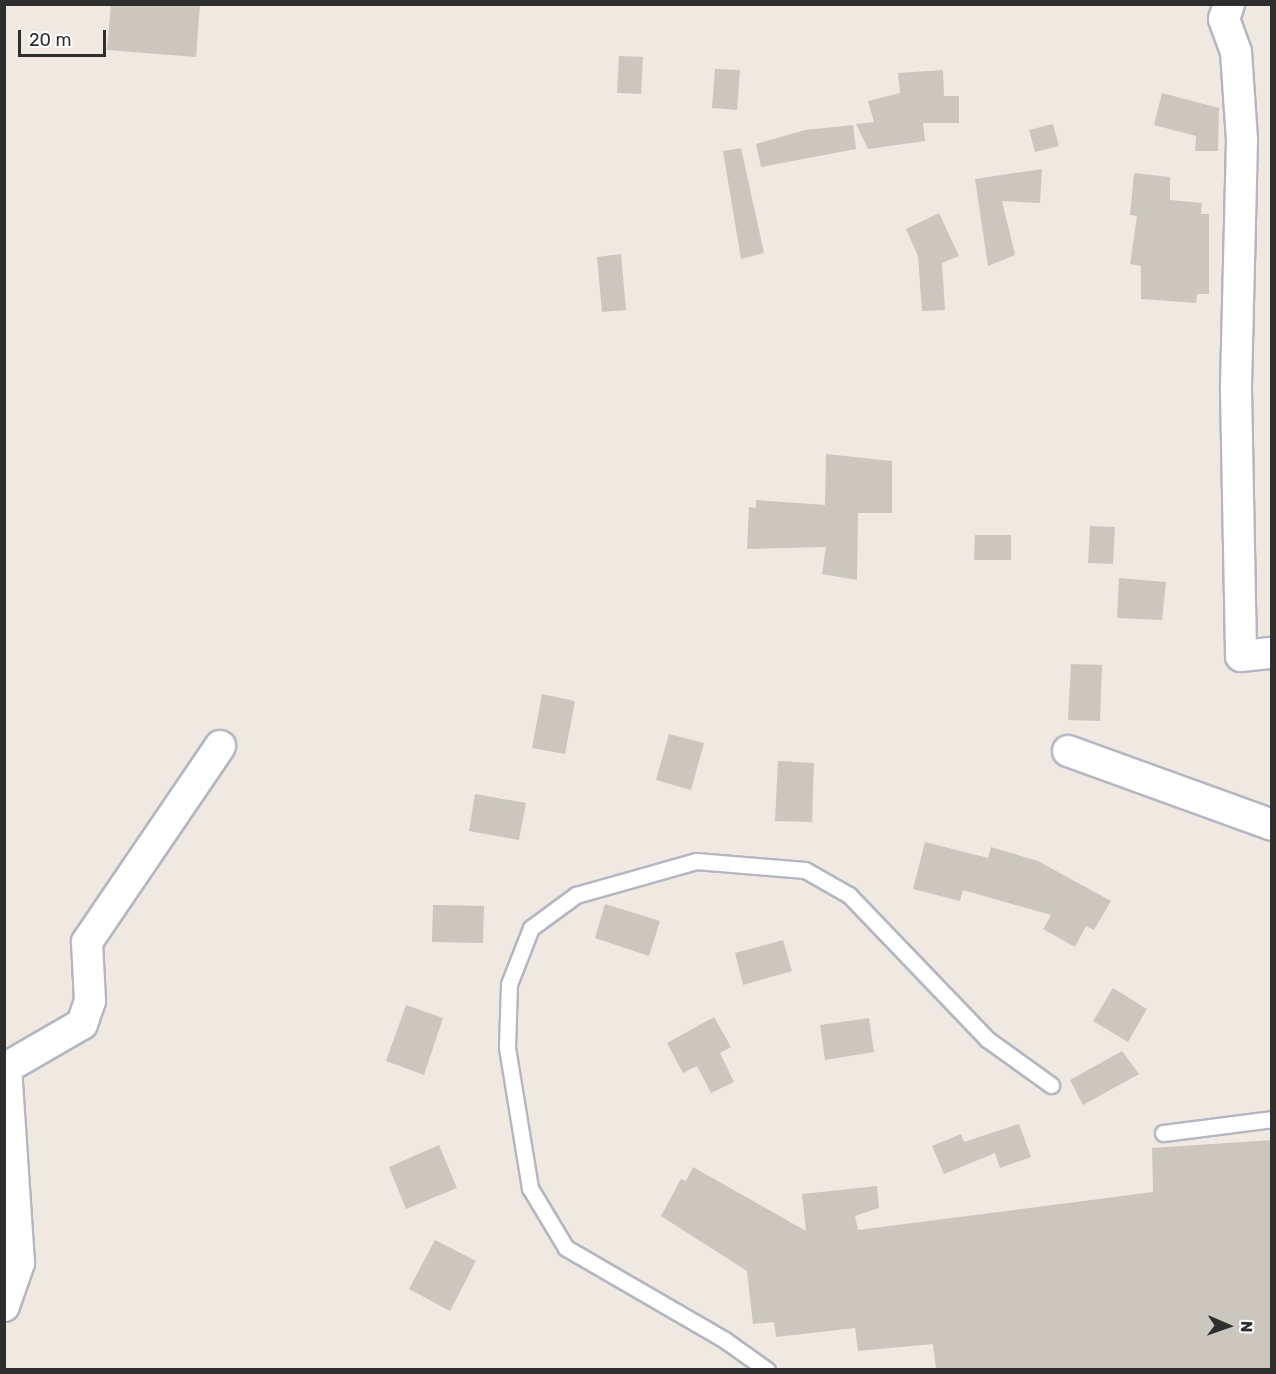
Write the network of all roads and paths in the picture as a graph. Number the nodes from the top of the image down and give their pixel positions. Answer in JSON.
{"nodes":[{"id":1,"x":1229,"y":4,"type":"edge"},
{"id":2,"x":1272,"y":653,"type":"edge"},
{"id":3,"x":220,"y":746,"type":"dead end"},
{"id":4,"x":1068,"y":751,"type":"dead end"},
{"id":5,"x":1272,"y":825,"type":"edge"},
{"id":6,"x":5,"y":1069,"type":"edge"},
{"id":7,"x":1051,"y":1085,"type":"dead end"},
{"id":8,"x":1272,"y":1119,"type":"edge"},
{"id":9,"x":1163,"y":1133,"type":"dead end"},
{"id":10,"x":4,"y":1306,"type":"edge"},
{"id":11,"x":767,"y":1370,"type":"edge"}],
"edges":[{"from":1,"to":2,"type":"street"},
{"from":3,"to":6,"type":"street"},
{"from":4,"to":5,"type":"street"},
{"from":6,"to":10,"type":"street"},
{"from":7,"to":11,"type":"lane"},
{"from":8,"to":9,"type":"lane"}]}
